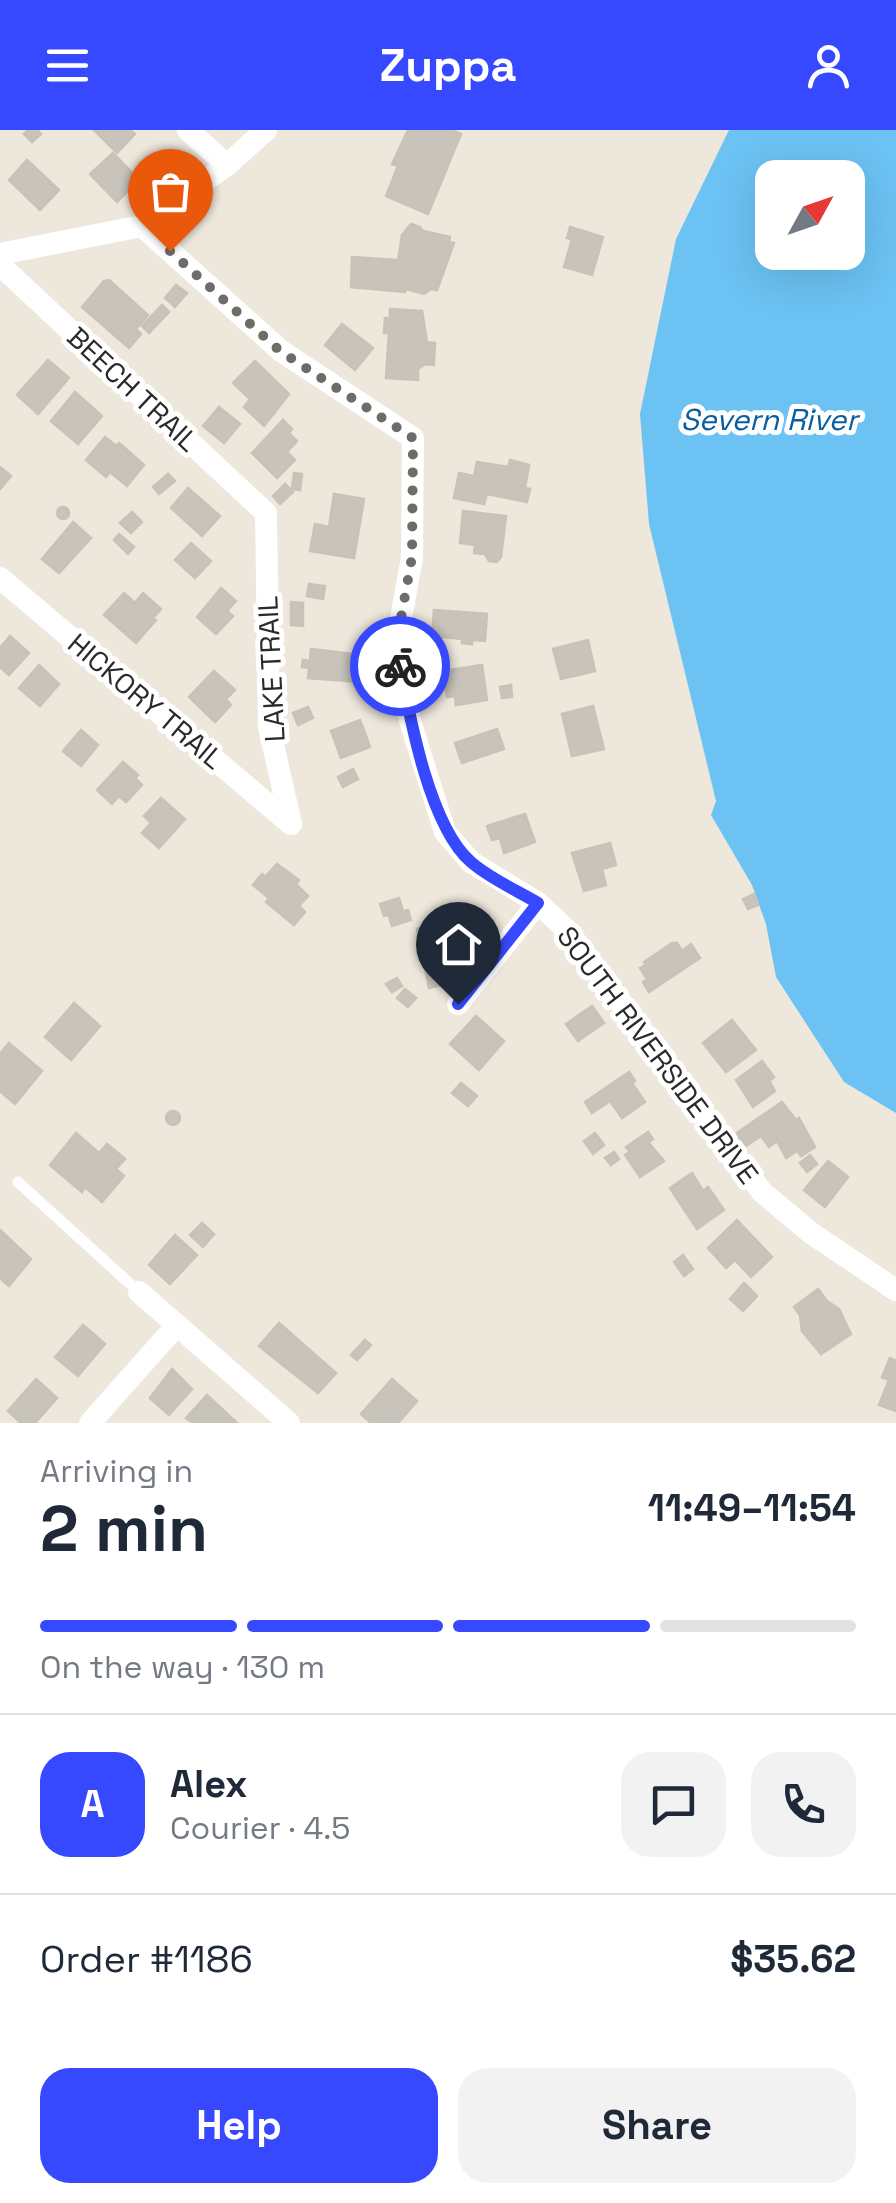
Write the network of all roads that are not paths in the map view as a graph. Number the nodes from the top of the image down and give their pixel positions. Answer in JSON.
{"nodes":[{"id":1,"x":188,"y":130,"type":"edge"},
{"id":2,"x":266,"y":130,"type":"edge"},
{"id":3,"x":227,"y":165,"type":"junction"},
{"id":4,"x":142,"y":226,"type":"junction"},
{"id":5,"x":0,"y":254,"type":"edge"},
{"id":6,"x":0,"y":265,"type":"edge"},
{"id":7,"x":266,"y":513,"type":"joint"},
{"id":8,"x":0,"y":578,"type":"edge"},
{"id":9,"x":292,"y":824,"type":"joint"},
{"id":10,"x":538,"y":903,"type":"junction"},
{"id":11,"x":458,"y":1004,"type":"dead end"},
{"id":12,"x":18,"y":1182,"type":"dead end"},
{"id":13,"x":896,"y":1290,"type":"edge"},
{"id":14,"x":139,"y":1292,"type":"joint"},
{"id":15,"x":177,"y":1326,"type":"junction"},
{"id":16,"x":90,"y":1423,"type":"edge"},
{"id":17,"x":289,"y":1423,"type":"edge"}],
"edges":[{"from":1,"to":3,"type":"street"},
{"from":2,"to":3,"type":"street"},
{"from":3,"to":4,"type":"street"},
{"from":4,"to":5,"type":"street"},
{"from":4,"to":10,"type":"street","name":"SOUTH RIVERSIDE DRIVE"},
{"from":6,"to":7,"type":"street","name":"BEECH TRAIL"},
{"from":7,"to":9,"type":"street","name":"LAKE TRAIL"},
{"from":8,"to":9,"type":"street","name":"HICKORY TRAIL"},
{"from":10,"to":11,"type":"street"},
{"from":10,"to":13,"type":"street","name":"SOUTH RIVERSIDE DRIVE"},
{"from":12,"to":14,"type":"lane"},
{"from":14,"to":15,"type":"street"},
{"from":15,"to":16,"type":"street"},
{"from":15,"to":17,"type":"street"}]}
